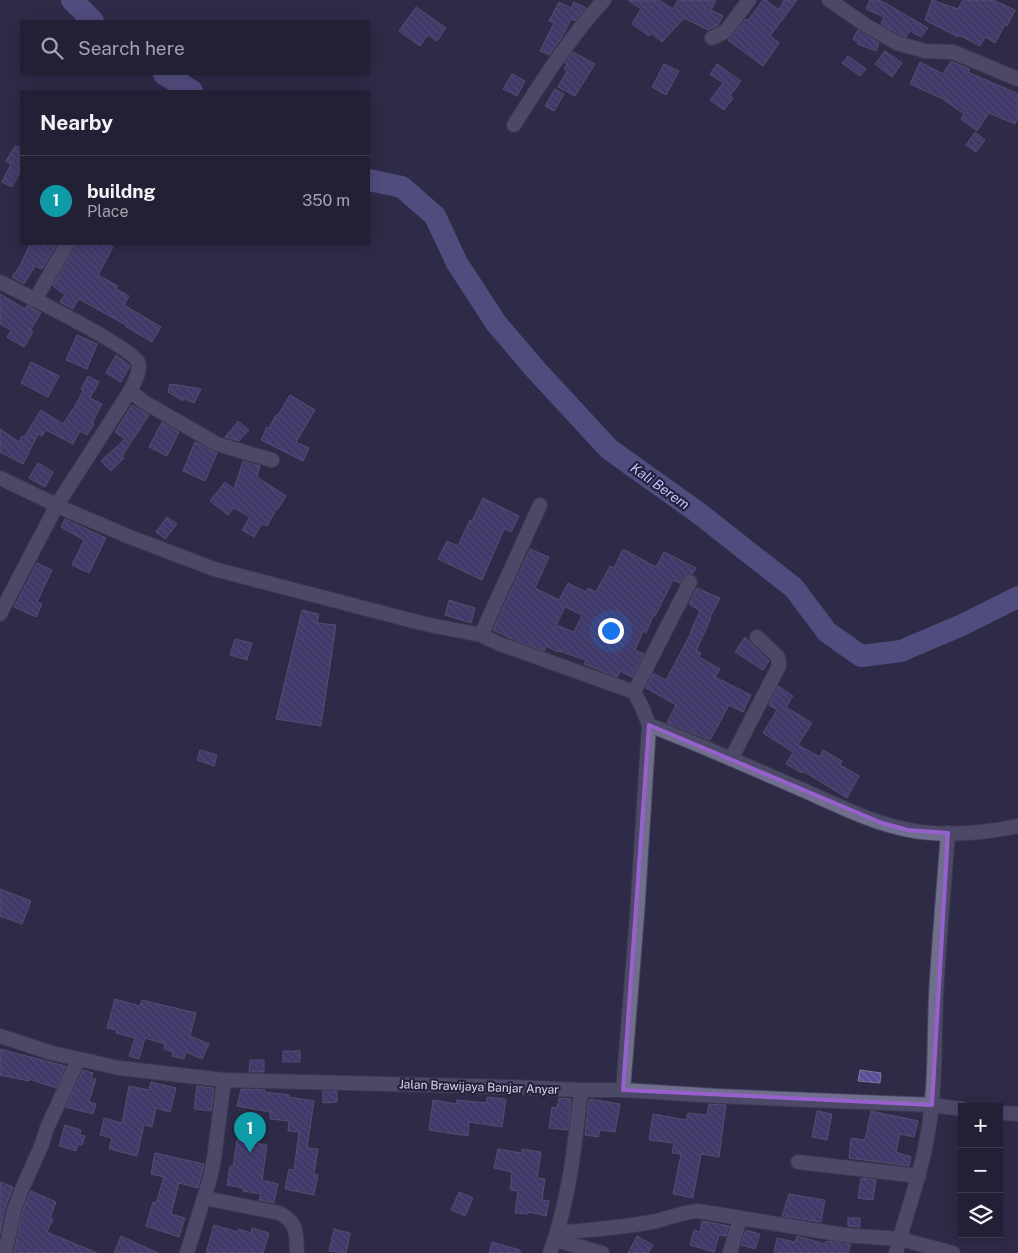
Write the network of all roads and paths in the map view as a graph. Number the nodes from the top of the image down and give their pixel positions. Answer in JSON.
{"nodes":[{"id":1,"x":749,"y":0,"type":"edge"},
{"id":2,"x":830,"y":0,"type":"edge"},
{"id":3,"x":597,"y":2,"type":"edge"},
{"id":4,"x":712,"y":38,"type":"dead end"},
{"id":5,"x":1018,"y":79,"type":"edge"},
{"id":6,"x":514,"y":125,"type":"dead end"},
{"id":7,"x":66,"y":245,"type":"edge"},
{"id":8,"x":0,"y":282,"type":"edge"},
{"id":9,"x":35,"y":300,"type":"junction"},
{"id":10,"x":130,"y":391,"type":"junction"},
{"id":11,"x":272,"y":460,"type":"dead end"},
{"id":12,"x":0,"y":478,"type":"edge"},
{"id":13,"x":57,"y":505,"type":"junction"},
{"id":14,"x":540,"y":505,"type":"dead end"},
{"id":15,"x":690,"y":582,"type":"dead end"},
{"id":16,"x":0,"y":614,"type":"edge"},
{"id":17,"x":481,"y":635,"type":"junction"},
{"id":18,"x":757,"y":637,"type":"dead end"},
{"id":19,"x":634,"y":692,"type":"junction"},
{"id":20,"x":649,"y":725,"type":"junction"},
{"id":21,"x":732,"y":759,"type":"junction"},
{"id":22,"x":1018,"y":826,"type":"edge"},
{"id":23,"x":948,"y":833,"type":"junction"},
{"id":24,"x":0,"y":1036,"type":"edge"},
{"id":25,"x":78,"y":1060,"type":"junction"},
{"id":26,"x":224,"y":1080,"type":"junction"},
{"id":27,"x":581,"y":1090,"type":"junction"},
{"id":28,"x":623,"y":1090,"type":"junction"},
{"id":29,"x":932,"y":1105,"type":"junction"},
{"id":30,"x":958,"y":1108,"type":"edge"},
{"id":31,"x":1003,"y":1113,"type":"edge"},
{"id":32,"x":1018,"y":1114,"type":"edge"},
{"id":33,"x":798,"y":1162,"type":"dead end"},
{"id":34,"x":918,"y":1176,"type":"junction"},
{"id":35,"x":205,"y":1198,"type":"junction"},
{"id":36,"x":740,"y":1218,"type":"junction"},
{"id":37,"x":900,"y":1239,"type":"junction"},
{"id":38,"x":554,"y":1242,"type":"edge"},
{"id":39,"x":188,"y":1252,"type":"edge"},
{"id":40,"x":5,"y":1253,"type":"edge"},
{"id":41,"x":297,"y":1253,"type":"edge"},
{"id":42,"x":602,"y":1253,"type":"edge"},
{"id":43,"x":730,"y":1253,"type":"edge"},
{"id":44,"x":896,"y":1253,"type":"edge"},
{"id":45,"x":953,"y":1253,"type":"edge"}],
"edges":[{"from":1,"to":4,"type":"street"},
{"from":2,"to":5,"type":"street"},
{"from":3,"to":6,"type":"street"},
{"from":7,"to":9,"type":"street"},
{"from":8,"to":9,"type":"street"},
{"from":9,"to":10,"type":"street"},
{"from":10,"to":11,"type":"street"},
{"from":10,"to":13,"type":"street"},
{"from":12,"to":13,"type":"street"},
{"from":13,"to":16,"type":"street"},
{"from":13,"to":17,"type":"street"},
{"from":14,"to":17,"type":"street"},
{"from":15,"to":19,"type":"street"},
{"from":17,"to":19,"type":"street"},
{"from":18,"to":21,"type":"street"},
{"from":19,"to":20,"type":"street"},
{"from":20,"to":21,"type":"street"},
{"from":20,"to":28,"type":"street"},
{"from":21,"to":23,"type":"street"},
{"from":22,"to":23,"type":"street"},
{"from":23,"to":29,"type":"street"},
{"from":24,"to":25,"type":"street","name":"Jalan Brawijaya Banjar Anyar"},
{"from":25,"to":26,"type":"street","name":"Jalan Brawijaya Banjar Anyar"},
{"from":25,"to":40,"type":"street"},
{"from":26,"to":27,"type":"street","name":"Jalan Brawijaya Banjar Anyar"},
{"from":26,"to":35,"type":"street"},
{"from":27,"to":28,"type":"street","name":"Jalan Brawijaya Banjar Anyar"},
{"from":27,"to":38,"type":"street"},
{"from":28,"to":29,"type":"street","name":"Jalan Brawijaya Banjar Anyar"},
{"from":29,"to":30,"type":"street","name":"Jalan Brawijaya Banjar Anyar"},
{"from":29,"to":34,"type":"street"},
{"from":31,"to":32,"type":"street"},
{"from":33,"to":34,"type":"street"},
{"from":34,"to":37,"type":"street"},
{"from":35,"to":39,"type":"street"},
{"from":35,"to":41,"type":"street"},
{"from":36,"to":37,"type":"street"},
{"from":36,"to":38,"type":"street"},
{"from":36,"to":43,"type":"street"},
{"from":37,"to":44,"type":"street"},
{"from":37,"to":45,"type":"street"},
{"from":38,"to":42,"type":"street"}]}
